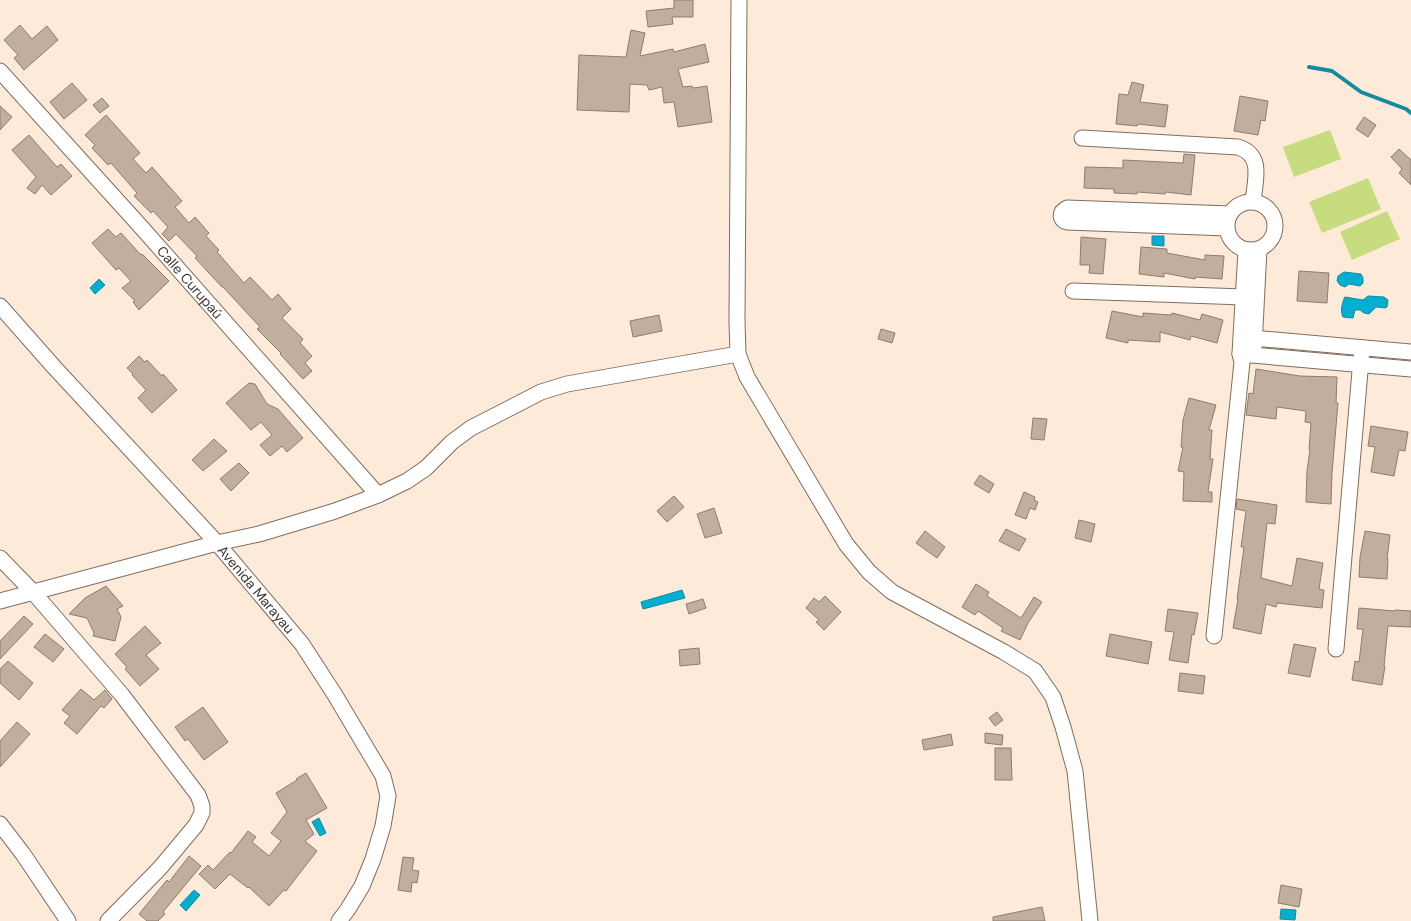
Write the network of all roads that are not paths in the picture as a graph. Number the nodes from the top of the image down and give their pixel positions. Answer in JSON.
{"nodes":[{"id":1,"x":739,"y":0,"type":"edge"},
{"id":2,"x":0,"y":71,"type":"edge"},
{"id":3,"x":1082,"y":138,"type":"dead end"},
{"id":4,"x":1254,"y":201,"type":"junction"},
{"id":5,"x":1228,"y":221,"type":"junction"},
{"id":6,"x":1253,"y":250,"type":"junction"},
{"id":7,"x":1073,"y":291,"type":"dead end"},
{"id":8,"x":1244,"y":297,"type":"junction"},
{"id":9,"x":0,"y":306,"type":"edge"},
{"id":10,"x":1248,"y":338,"type":"junction"},
{"id":11,"x":1362,"y":348,"type":"junction"},
{"id":12,"x":1411,"y":352,"type":"edge"},
{"id":13,"x":738,"y":354,"type":"junction"},
{"id":14,"x":1245,"y":357,"type":"junction"},
{"id":15,"x":1360,"y":364,"type":"junction"},
{"id":16,"x":1411,"y":369,"type":"edge"},
{"id":17,"x":378,"y":495,"type":"junction"},
{"id":18,"x":217,"y":543,"type":"junction"},
{"id":19,"x":0,"y":558,"type":"edge"},
{"id":20,"x":32,"y":592,"type":"junction"},
{"id":21,"x":0,"y":601,"type":"edge"},
{"id":22,"x":1214,"y":636,"type":"dead end"},
{"id":23,"x":1336,"y":650,"type":"dead end"},
{"id":24,"x":0,"y":824,"type":"edge"},
{"id":25,"x":68,"y":921,"type":"edge"},
{"id":26,"x":108,"y":921,"type":"edge"},
{"id":27,"x":339,"y":921,"type":"edge"},
{"id":28,"x":1090,"y":921,"type":"edge"}],
"edges":[{"from":1,"to":13,"type":"street"},
{"from":2,"to":17,"type":"street","name":"Calle Curupaú"},
{"from":3,"to":4,"type":"street"},
{"from":4,"to":5,"type":"street"},
{"from":4,"to":6,"type":"street"},
{"from":5,"to":5,"type":"street"},
{"from":5,"to":6,"type":"street"},
{"from":6,"to":8,"type":"street"},
{"from":6,"to":10,"type":"street"},
{"from":7,"to":8,"type":"street"},
{"from":8,"to":10,"type":"street"},
{"from":9,"to":18,"type":"street","name":"Avenida Marayau"},
{"from":10,"to":11,"type":"street"},
{"from":10,"to":14,"type":"street"},
{"from":11,"to":12,"type":"street"},
{"from":11,"to":15,"type":"street"},
{"from":13,"to":17,"type":"street"},
{"from":13,"to":28,"type":"street"},
{"from":14,"to":15,"type":"street"},
{"from":14,"to":22,"type":"street"},
{"from":15,"to":16,"type":"street"},
{"from":15,"to":23,"type":"street"},
{"from":17,"to":18,"type":"street"},
{"from":18,"to":20,"type":"street"},
{"from":18,"to":27,"type":"street","name":"Avenida Marayau"},
{"from":19,"to":20,"type":"street"},
{"from":20,"to":21,"type":"street"},
{"from":20,"to":26,"type":"street"},
{"from":24,"to":25,"type":"street"}]}
